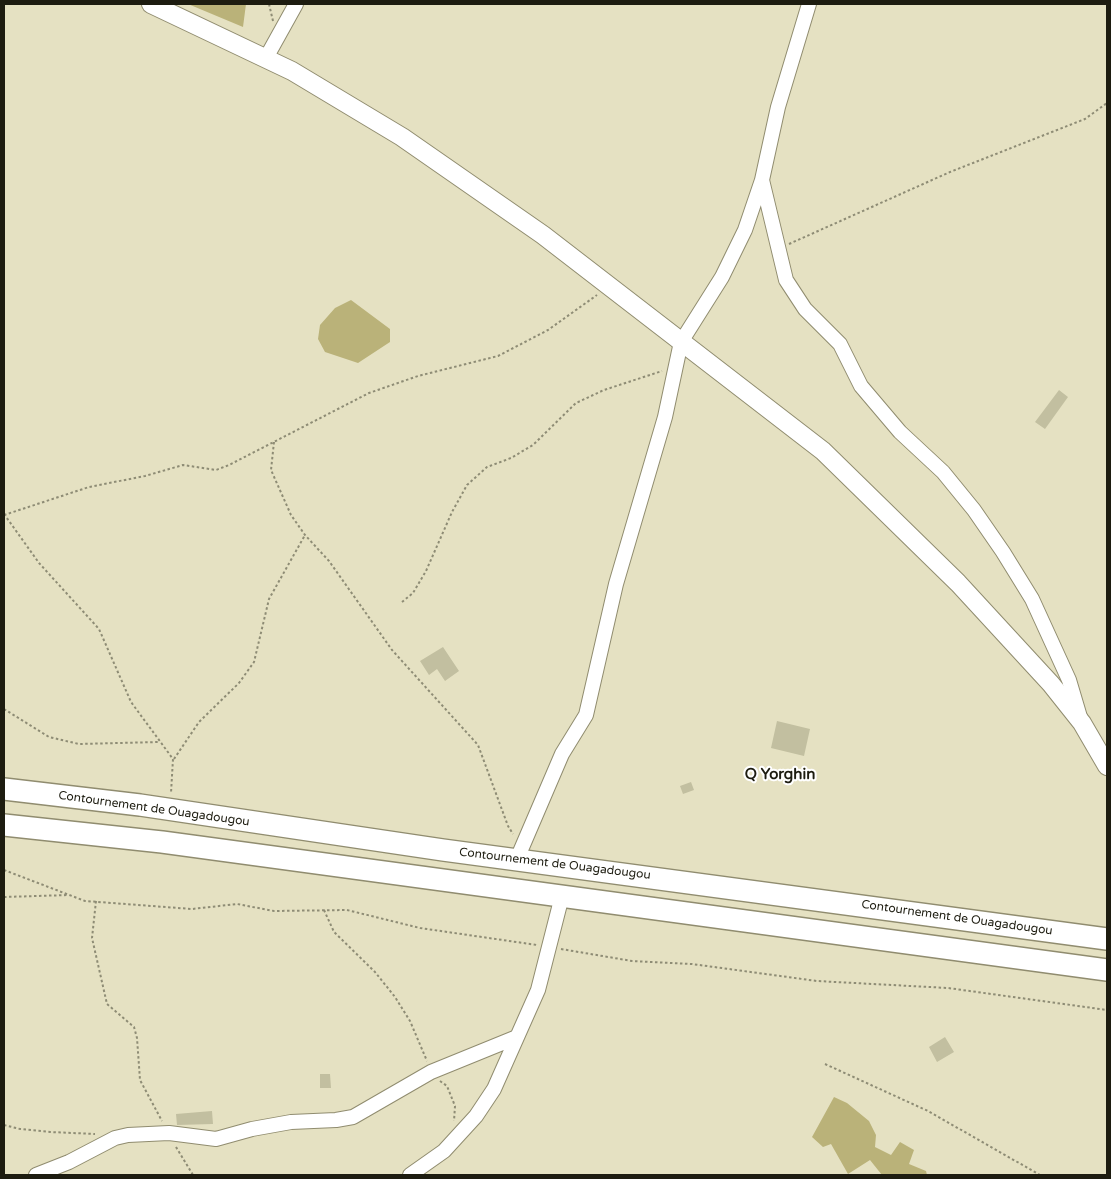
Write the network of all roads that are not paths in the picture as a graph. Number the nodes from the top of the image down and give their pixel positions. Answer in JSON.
{"nodes":[{"id":1,"x":151,"y":4,"type":"edge"},
{"id":2,"x":296,"y":4,"type":"edge"},
{"id":3,"x":809,"y":4,"type":"edge"},
{"id":4,"x":266,"y":58,"type":"junction"},
{"id":5,"x":762,"y":180,"type":"junction"},
{"id":6,"x":681,"y":342,"type":"junction"},
{"id":7,"x":1082,"y":722,"type":"junction"},
{"id":8,"x":1107,"y":766,"type":"edge"},
{"id":9,"x":4,"y":789,"type":"edge"},
{"id":10,"x":169,"y":810,"type":"junction"},
{"id":11,"x":4,"y":825,"type":"edge"},
{"id":12,"x":162,"y":842,"type":"junction"},
{"id":13,"x":520,"y":853,"type":"junction"},
{"id":14,"x":562,"y":896,"type":"junction"},
{"id":15,"x":1107,"y":939,"type":"edge"},
{"id":16,"x":1107,"y":970,"type":"edge"},
{"id":17,"x":517,"y":1037,"type":"junction"},
{"id":18,"x":36,"y":1175,"type":"edge"},
{"id":19,"x":410,"y":1175,"type":"edge"}],
"edges":[{"from":1,"to":4,"type":"main road"},
{"from":2,"to":4,"type":"street"},
{"from":3,"to":5,"type":"street"},
{"from":4,"to":6,"type":"main road"},
{"from":5,"to":6,"type":"street"},
{"from":5,"to":7,"type":"street"},
{"from":6,"to":7,"type":"main road"},
{"from":6,"to":13,"type":"street"},
{"from":7,"to":8,"type":"main road"},
{"from":9,"to":10,"type":"highway","name":"Contournement de Ouagadougou"},
{"from":10,"to":12,"type":"highway"},
{"from":10,"to":13,"type":"highway","name":"Contournement de Ouagadougou"},
{"from":11,"to":12,"type":"highway"},
{"from":12,"to":14,"type":"highway"},
{"from":13,"to":15,"type":"highway","name":"Contournement de Ouagadougou"},
{"from":14,"to":16,"type":"highway"},
{"from":14,"to":17,"type":"street"},
{"from":17,"to":18,"type":"street"},
{"from":17,"to":19,"type":"street"}]}
